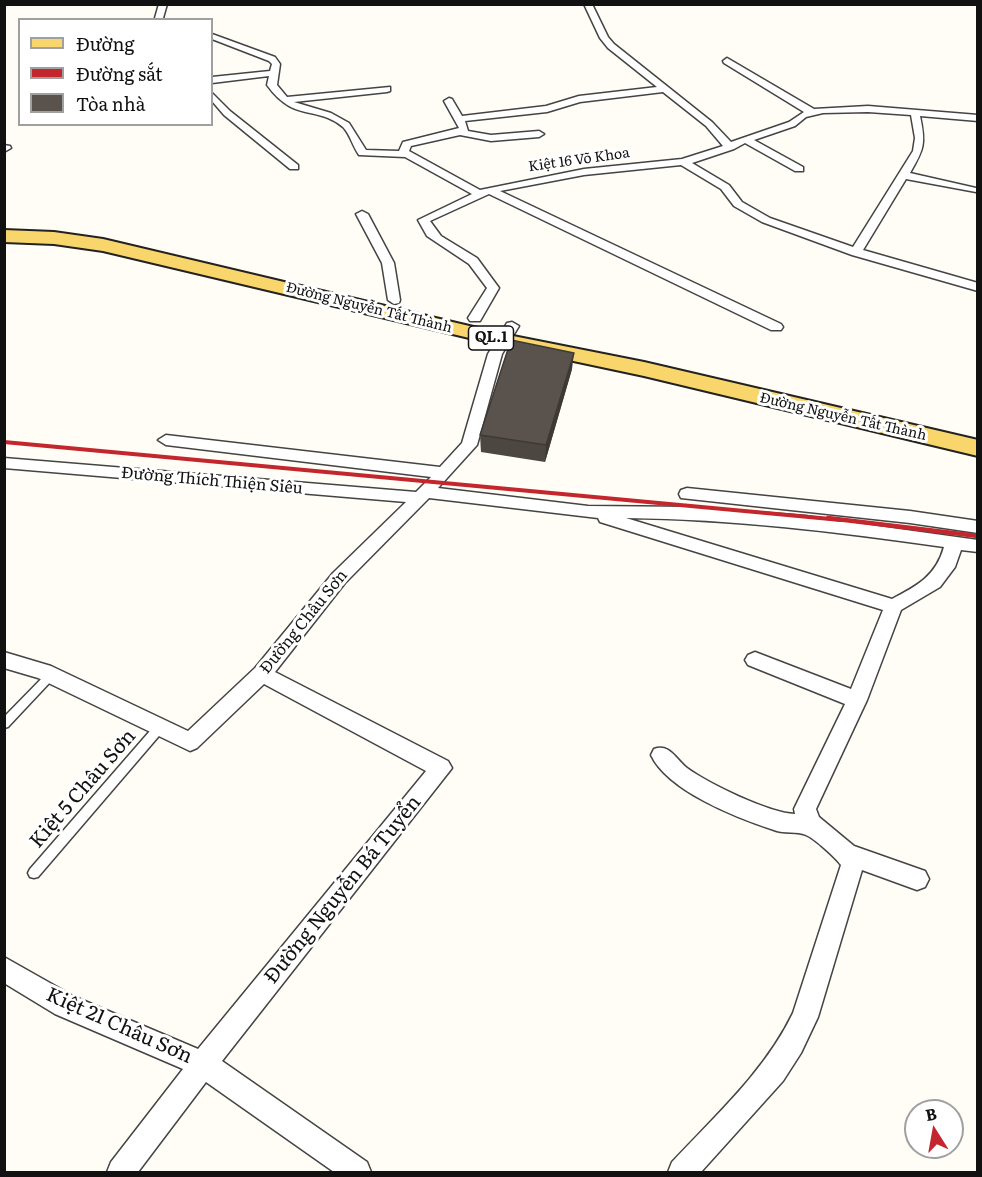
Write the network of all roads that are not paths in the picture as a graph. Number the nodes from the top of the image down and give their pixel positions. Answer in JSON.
{"nodes":[{"id":1,"x":588,"y":4,"type":"edge"},
{"id":2,"x":213,"y":36,"type":"edge"},
{"id":3,"x":728,"y":61,"type":"dead end"},
{"id":4,"x":273,"y":73,"type":"junction"},
{"id":5,"x":213,"y":80,"type":"edge"},
{"id":6,"x":387,"y":89,"type":"dead end"},
{"id":7,"x":664,"y":89,"type":"junction"},
{"id":8,"x":213,"y":97,"type":"edge"},
{"id":9,"x":285,"y":100,"type":"junction"},
{"id":10,"x":449,"y":101,"type":"dead end"},
{"id":11,"x":811,"y":112,"type":"junction"},
{"id":12,"x":915,"y":113,"type":"junction"},
{"id":13,"x":978,"y":118,"type":"edge"},
{"id":14,"x":460,"y":119,"type":"junction"},
{"id":15,"x":460,"y":132,"type":"junction"},
{"id":16,"x":539,"y":134,"type":"dead end"},
{"id":17,"x":745,"y":139,"type":"junction"},
{"id":18,"x":730,"y":147,"type":"junction"},
{"id":19,"x":404,"y":154,"type":"junction"},
{"id":20,"x":683,"y":162,"type":"junction"},
{"id":21,"x":294,"y":166,"type":"dead end"},
{"id":22,"x":799,"y":169,"type":"dead end"},
{"id":23,"x":904,"y":175,"type":"junction"},
{"id":24,"x":972,"y":190,"type":"dead end"},
{"id":25,"x":484,"y":192,"type":"junction"},
{"id":26,"x":362,"y":214,"type":"dead end"},
{"id":27,"x":4,"y":228,"type":"edge"},
{"id":28,"x":4,"y":237,"type":"edge"},
{"id":29,"x":856,"y":252,"type":"junction"},
{"id":30,"x":978,"y":287,"type":"edge"},
{"id":31,"x":394,"y":300,"type":"junction"},
{"id":32,"x":475,"y":318,"type":"junction"},
{"id":33,"x":776,"y":327,"type":"dead end"},
{"id":34,"x":508,"y":333,"type":"junction"},
{"id":35,"x":978,"y":431,"type":"edge"},
{"id":36,"x":166,"y":440,"type":"dead end"},
{"id":37,"x":978,"y":448,"type":"edge"},
{"id":38,"x":4,"y":464,"type":"edge"},
{"id":39,"x":445,"y":473,"type":"junction"},
{"id":40,"x":687,"y":494,"type":"dead end"},
{"id":41,"x":423,"y":495,"type":"junction"},
{"id":42,"x":588,"y":512,"type":"junction"},
{"id":43,"x":978,"y":527,"type":"edge"},
{"id":44,"x":954,"y":542,"type":"junction"},
{"id":45,"x":978,"y":546,"type":"edge"},
{"id":46,"x":894,"y":606,"type":"junction"},
{"id":47,"x":4,"y":660,"type":"edge"},
{"id":48,"x":755,"y":660,"type":"dead end"},
{"id":49,"x":262,"y":674,"type":"junction"},
{"id":50,"x":51,"y":675,"type":"junction"},
{"id":51,"x":857,"y":700,"type":"junction"},
{"id":52,"x":4,"y":724,"type":"edge"},
{"id":53,"x":160,"y":727,"type":"junction"},
{"id":54,"x":661,"y":755,"type":"dead end"},
{"id":55,"x":811,"y":825,"type":"junction"},
{"id":56,"x":851,"y":856,"type":"junction"},
{"id":57,"x":34,"y":873,"type":"dead end"},
{"id":58,"x":917,"y":879,"type":"dead end"},
{"id":59,"x":4,"y":969,"type":"edge"},
{"id":60,"x":203,"y":1064,"type":"junction"},
{"id":61,"x":121,"y":1173,"type":"edge"},
{"id":62,"x":357,"y":1173,"type":"edge"},
{"id":63,"x":682,"y":1173,"type":"edge"}],
"edges":[{"from":1,"to":7,"type":"street"},
{"from":2,"to":4,"type":"street"},
{"from":3,"to":11,"type":"street"},
{"from":4,"to":5,"type":"street"},
{"from":4,"to":9,"type":"street"},
{"from":6,"to":9,"type":"street"},
{"from":7,"to":14,"type":"street"},
{"from":7,"to":18,"type":"street"},
{"from":8,"to":21,"type":"street"},
{"from":9,"to":19,"type":"street"},
{"from":10,"to":14,"type":"street"},
{"from":11,"to":12,"type":"street"},
{"from":11,"to":17,"type":"street","name":"Kiệt 16 Võ Khoa"},
{"from":12,"to":13,"type":"street"},
{"from":12,"to":23,"type":"street"},
{"from":14,"to":15,"type":"street"},
{"from":15,"to":16,"type":"street"},
{"from":15,"to":19,"type":"street"},
{"from":17,"to":18,"type":"street","name":"Kiệt 16 Võ Khoa"},
{"from":17,"to":22,"type":"street"},
{"from":18,"to":20,"type":"street","name":"Kiệt 16 Võ Khoa"},
{"from":19,"to":25,"type":"street"},
{"from":20,"to":25,"type":"street","name":"Kiệt 16 Võ Khoa"},
{"from":20,"to":29,"type":"street"},
{"from":23,"to":24,"type":"street"},
{"from":23,"to":29,"type":"street"},
{"from":25,"to":32,"type":"street","name":"Kiệt 16 Võ Khoa"},
{"from":25,"to":33,"type":"street"},
{"from":26,"to":31,"type":"street"},
{"from":27,"to":31,"type":"main road","name":"Đường Nguyễn Tất Thành","number":"QL.1"},
{"from":28,"to":34,"type":"main road","name":"Đường Nguyễn Tất Thành","number":"QL.1"},
{"from":29,"to":30,"type":"street"},
{"from":31,"to":32,"type":"main road","name":"Đường Nguyễn Tất Thành","number":"QL.1"},
{"from":32,"to":34,"type":"main road","name":"Đường Nguyễn Tất Thành","number":"QL.1"},
{"from":34,"to":35,"type":"main road","name":"Đường Nguyễn Tất Thành","number":"QL.1"},
{"from":34,"to":37,"type":"main road","name":"Đường Nguyễn Tất Thành","number":"QL.1"},
{"from":34,"to":39,"type":"street","name":"Đường Châu Sơn"},
{"from":36,"to":39,"type":"street"},
{"from":38,"to":41,"type":"street","name":"Đường Thích Thiện Siêu"},
{"from":39,"to":41,"type":"street","name":"Đường Châu Sơn"},
{"from":40,"to":43,"type":"street"},
{"from":41,"to":42,"type":"street","name":"Đường Thích Thiện Siêu"},
{"from":41,"to":49,"type":"street","name":"Đường Châu Sơn"},
{"from":42,"to":44,"type":"street"},
{"from":42,"to":46,"type":"street"},
{"from":44,"to":45,"type":"street"},
{"from":44,"to":46,"type":"street"},
{"from":46,"to":51,"type":"street"},
{"from":47,"to":50,"type":"street","name":"Đường Châu Sơn"},
{"from":48,"to":51,"type":"street"},
{"from":49,"to":53,"type":"street","name":"Đường Châu Sơn"},
{"from":49,"to":60,"type":"street","name":"Đường Nguyễn Bá Tuyển"},
{"from":50,"to":52,"type":"lane"},
{"from":50,"to":53,"type":"street","name":"Đường Châu Sơn"},
{"from":51,"to":55,"type":"street"},
{"from":53,"to":57,"type":"lane","name":"Kiệt 5 Châu Sơn"},
{"from":54,"to":55,"type":"street"},
{"from":55,"to":56,"type":"street"},
{"from":56,"to":58,"type":"street"},
{"from":56,"to":63,"type":"street"},
{"from":59,"to":60,"type":"street","name":"Kiệt 21 Châu Sơn"},
{"from":60,"to":61,"type":"street","name":"Đường Nguyễn Bá Tuyển"},
{"from":60,"to":62,"type":"street","name":"Kiệt 21 Châu Sơn"}]}
